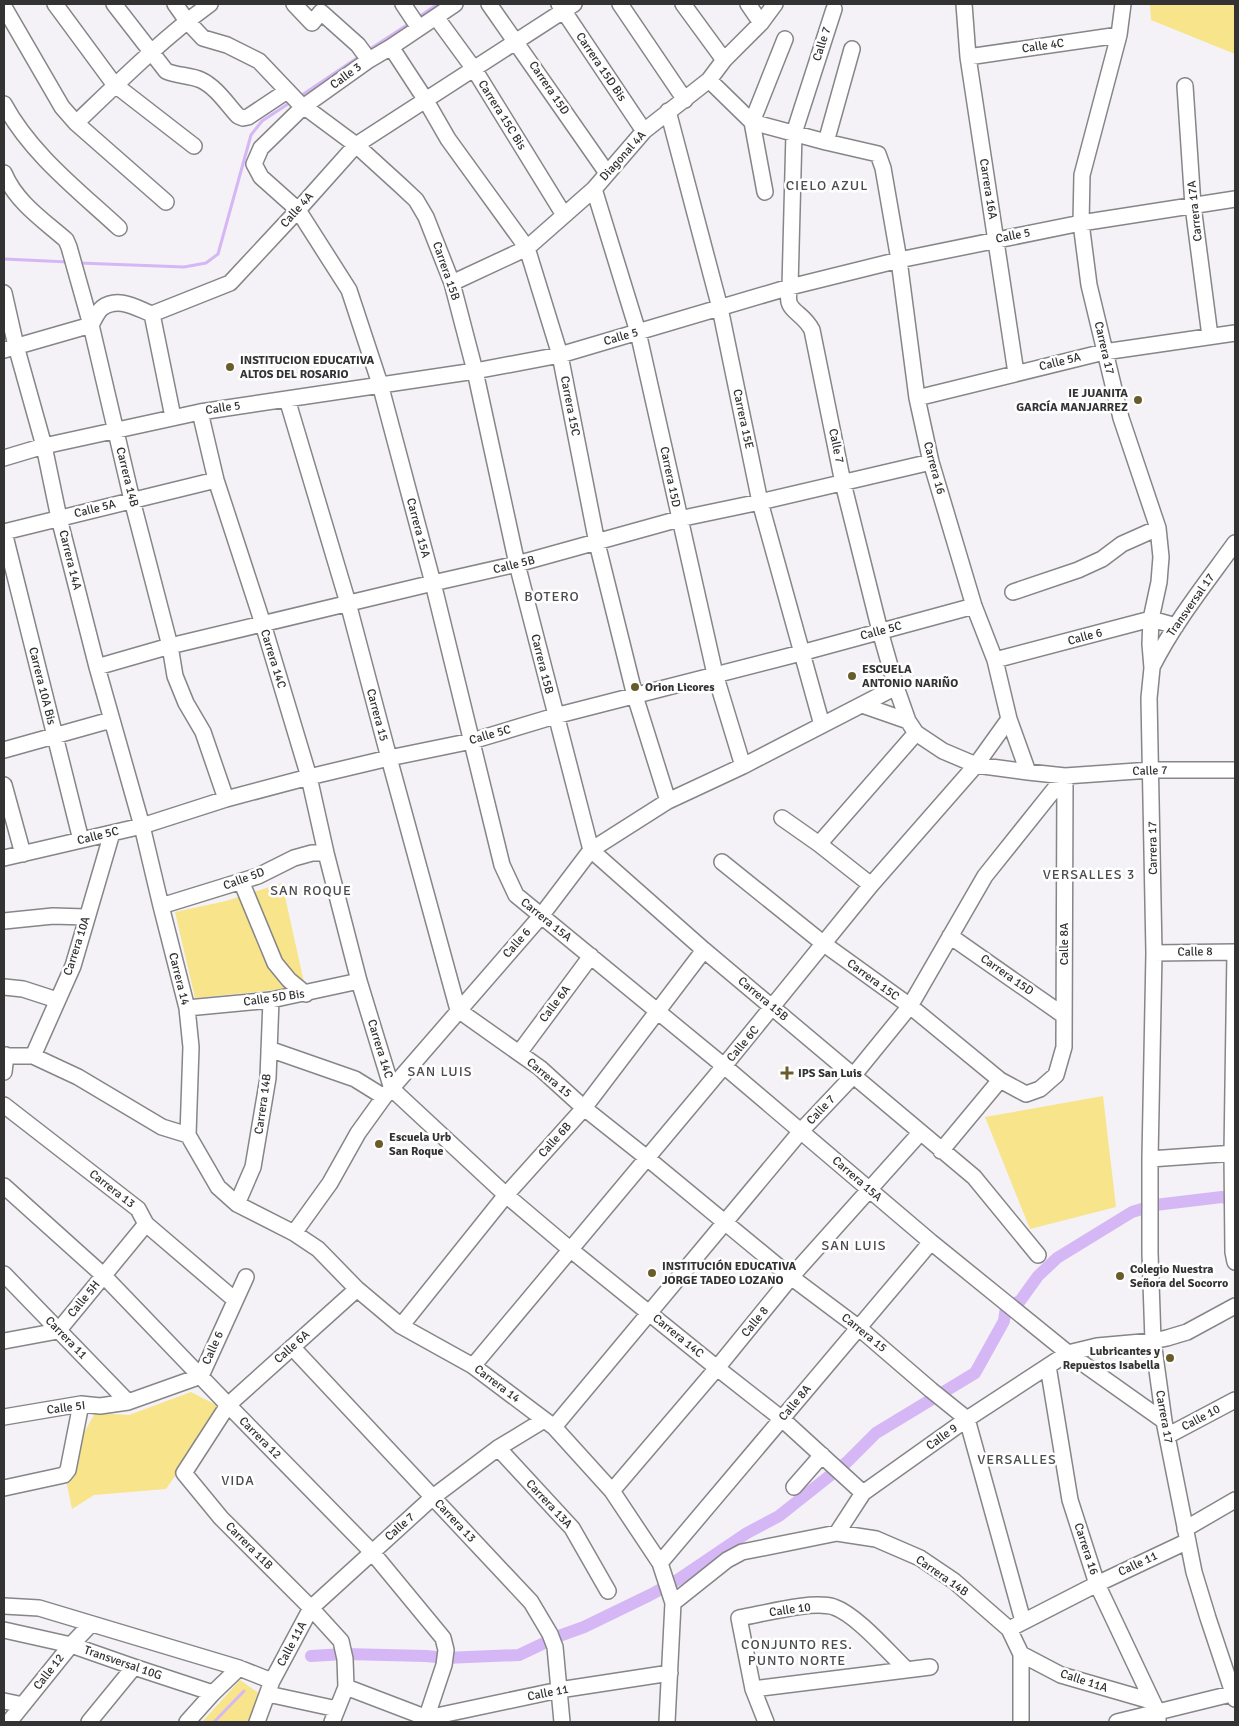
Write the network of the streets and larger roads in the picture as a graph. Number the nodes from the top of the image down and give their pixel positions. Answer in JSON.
{"nodes":[{"id":1,"x":55,"y":4,"type":"edge"},
{"id":2,"x":114,"y":4,"type":"edge"},
{"id":3,"x":175,"y":4,"type":"edge"},
{"id":4,"x":210,"y":4,"type":"edge"},
{"id":5,"x":294,"y":4,"type":"edge"},
{"id":6,"x":455,"y":4,"type":"edge"},
{"id":7,"x":489,"y":4,"type":"edge"},
{"id":8,"x":620,"y":4,"type":"edge"},
{"id":9,"x":683,"y":4,"type":"edge"},
{"id":10,"x":748,"y":4,"type":"edge"},
{"id":11,"x":775,"y":4,"type":"edge"},
{"id":12,"x":964,"y":4,"type":"edge"},
{"id":13,"x":1123,"y":4,"type":"edge"},
{"id":14,"x":565,"y":6,"type":"edge"},
{"id":15,"x":4,"y":7,"type":"edge"},
{"id":16,"x":834,"y":9,"type":"dead end"},
{"id":17,"x":411,"y":17,"type":"edge"},
{"id":18,"x":436,"y":17,"type":"junction"},
{"id":19,"x":187,"y":21,"type":"junction"},
{"id":20,"x":761,"y":23,"type":"junction"},
{"id":21,"x":1119,"y":35,"type":"junction"},
{"id":22,"x":785,"y":39,"type":"dead end"},
{"id":23,"x":516,"y":41,"type":"junction"},
{"id":24,"x":391,"y":47,"type":"junction"},
{"id":25,"x":852,"y":49,"type":"dead end"},
{"id":26,"x":364,"y":53,"type":"junction"},
{"id":27,"x":151,"y":54,"type":"junction"},
{"id":28,"x":968,"y":57,"type":"junction"},
{"id":29,"x":724,"y":60,"type":"junction"},
{"id":30,"x":474,"y":69,"type":"junction"},
{"id":31,"x":709,"y":80,"type":"junction"},
{"id":32,"x":115,"y":85,"type":"junction"},
{"id":33,"x":1185,"y":86,"type":"dead end"},
{"id":34,"x":294,"y":99,"type":"junction"},
{"id":35,"x":425,"y":99,"type":"junction"},
{"id":36,"x":685,"y":100,"type":"junction"},
{"id":37,"x":4,"y":104,"type":"edge"},
{"id":38,"x":668,"y":112,"type":"junction"},
{"id":39,"x":752,"y":122,"type":"junction"},
{"id":40,"x":76,"y":124,"type":"junction"},
{"id":41,"x":644,"y":131,"type":"junction"},
{"id":42,"x":794,"y":134,"type":"junction"},
{"id":43,"x":826,"y":142,"type":"junction"},
{"id":44,"x":356,"y":145,"type":"junction"},
{"id":45,"x":194,"y":146,"type":"dead end"},
{"id":46,"x":254,"y":164,"type":"joint"},
{"id":47,"x":4,"y":173,"type":"edge"},
{"id":48,"x":607,"y":173,"type":"junction"},
{"id":49,"x":594,"y":189,"type":"junction"},
{"id":50,"x":765,"y":192,"type":"dead end"},
{"id":51,"x":1235,"y":199,"type":"edge"},
{"id":52,"x":166,"y":202,"type":"dead end"},
{"id":53,"x":1193,"y":206,"type":"junction"},
{"id":54,"x":298,"y":210,"type":"junction"},
{"id":55,"x":564,"y":215,"type":"junction"},
{"id":56,"x":1081,"y":223,"type":"junction"},
{"id":57,"x":119,"y":228,"type":"dead end"},
{"id":58,"x":996,"y":240,"type":"junction"},
{"id":59,"x":527,"y":248,"type":"junction"},
{"id":60,"x":899,"y":260,"type":"junction"},
{"id":61,"x":452,"y":283,"type":"junction"},
{"id":62,"x":790,"y":287,"type":"junction"},
{"id":63,"x":4,"y":293,"type":"edge"},
{"id":64,"x":720,"y":308,"type":"junction"},
{"id":65,"x":152,"y":314,"type":"junction"},
{"id":66,"x":91,"y":326,"type":"junction"},
{"id":67,"x":638,"y":332,"type":"junction"},
{"id":68,"x":1235,"y":333,"type":"edge"},
{"id":69,"x":1210,"y":336,"type":"junction"},
{"id":70,"x":10,"y":348,"type":"edge"},
{"id":71,"x":1104,"y":352,"type":"junction"},
{"id":72,"x":560,"y":355,"type":"junction"},
{"id":73,"x":475,"y":371,"type":"junction"},
{"id":74,"x":1016,"y":373,"type":"junction"},
{"id":75,"x":380,"y":384,"type":"junction"},
{"id":76,"x":917,"y":398,"type":"junction"},
{"id":77,"x":287,"y":399,"type":"junction"},
{"id":78,"x":200,"y":412,"type":"junction"},
{"id":79,"x":173,"y":417,"type":"junction"},
{"id":80,"x":116,"y":431,"type":"junction"},
{"id":81,"x":44,"y":446,"type":"junction"},
{"id":82,"x":4,"y":458,"type":"edge"},
{"id":83,"x":931,"y":462,"type":"junction"},
{"id":84,"x":216,"y":480,"type":"junction"},
{"id":85,"x":843,"y":483,"type":"junction"},
{"id":86,"x":132,"y":500,"type":"junction"},
{"id":87,"x":760,"y":502,"type":"junction"},
{"id":88,"x":59,"y":518,"type":"junction"},
{"id":89,"x":679,"y":519,"type":"junction"},
{"id":90,"x":1158,"y":528,"type":"junction"},
{"id":91,"x":4,"y":532,"type":"edge"},
{"id":92,"x":597,"y":543,"type":"junction"},
{"id":93,"x":1235,"y":543,"type":"edge"},
{"id":94,"x":517,"y":564,"type":"junction"},
{"id":95,"x":433,"y":583,"type":"junction"},
{"id":96,"x":1013,"y":592,"type":"dead end"},
{"id":97,"x":348,"y":603,"type":"junction"},
{"id":98,"x":974,"y":606,"type":"junction"},
{"id":99,"x":1151,"y":619,"type":"junction"},
{"id":100,"x":262,"y":624,"type":"junction"},
{"id":101,"x":1176,"y":626,"type":"junction"},
{"id":102,"x":880,"y":631,"type":"junction"},
{"id":103,"x":170,"y":646,"type":"junction"},
{"id":104,"x":801,"y":653,"type":"junction"},
{"id":105,"x":995,"y":660,"type":"junction"},
{"id":106,"x":97,"y":667,"type":"junction"},
{"id":107,"x":1152,"y":668,"type":"junction"},
{"id":108,"x":715,"y":674,"type":"junction"},
{"id":109,"x":896,"y":687,"type":"junction"},
{"id":110,"x":635,"y":696,"type":"junction"},
{"id":111,"x":862,"y":706,"type":"junction"},
{"id":112,"x":555,"y":716,"type":"junction"},
{"id":113,"x":1009,"y":719,"type":"junction"},
{"id":114,"x":111,"y":720,"type":"junction"},
{"id":115,"x":822,"y":725,"type":"junction"},
{"id":116,"x":912,"y":727,"type":"junction"},
{"id":117,"x":54,"y":736,"type":"junction"},
{"id":118,"x":472,"y":741,"type":"junction"},
{"id":119,"x":4,"y":750,"type":"edge"},
{"id":120,"x":389,"y":758,"type":"junction"},
{"id":121,"x":976,"y":765,"type":"junction"},
{"id":122,"x":743,"y":766,"type":"junction"},
{"id":123,"x":1152,"y":770,"type":"junction"},
{"id":124,"x":1235,"y":770,"type":"edge"},
{"id":125,"x":1028,"y":772,"type":"junction"},
{"id":126,"x":1065,"y":776,"type":"junction"},
{"id":127,"x":309,"y":777,"type":"junction"},
{"id":128,"x":4,"y":785,"type":"edge"},
{"id":129,"x":226,"y":799,"type":"junction"},
{"id":130,"x":668,"y":801,"type":"junction"},
{"id":131,"x":782,"y":818,"type":"dead end"},
{"id":132,"x":142,"y":826,"type":"junction"},
{"id":133,"x":112,"y":833,"type":"junction"},
{"id":134,"x":81,"y":840,"type":"junction"},
{"id":135,"x":819,"y":844,"type":"junction"},
{"id":136,"x":591,"y":850,"type":"junction"},
{"id":137,"x":326,"y":853,"type":"junction"},
{"id":138,"x":22,"y":854,"type":"junction"},
{"id":139,"x":4,"y":858,"type":"edge"},
{"id":140,"x":722,"y":862,"type":"dead end"},
{"id":141,"x":241,"y":881,"type":"junction"},
{"id":142,"x":871,"y":885,"type":"junction"},
{"id":143,"x":161,"y":906,"type":"junction"},
{"id":144,"x":541,"y":916,"type":"junction"},
{"id":145,"x":86,"y":917,"type":"junction"},
{"id":146,"x":4,"y":921,"type":"edge"},
{"id":147,"x":950,"y":936,"type":"junction"},
{"id":148,"x":824,"y":944,"type":"junction"},
{"id":149,"x":704,"y":950,"type":"junction"},
{"id":150,"x":1235,"y":952,"type":"edge"},
{"id":151,"x":1154,"y":953,"type":"junction"},
{"id":152,"x":590,"y":956,"type":"junction"},
{"id":153,"x":359,"y":981,"type":"junction"},
{"id":154,"x":4,"y":987,"type":"edge"},
{"id":155,"x":306,"y":994,"type":"junction"},
{"id":156,"x":57,"y":1000,"type":"junction"},
{"id":157,"x":271,"y":1000,"type":"junction"},
{"id":158,"x":910,"y":1006,"type":"junction"},
{"id":159,"x":188,"y":1008,"type":"junction"},
{"id":160,"x":772,"y":1008,"type":"junction"},
{"id":161,"x":458,"y":1010,"type":"junction"},
{"id":162,"x":658,"y":1010,"type":"junction"},
{"id":163,"x":1063,"y":1015,"type":"junction"},
{"id":164,"x":269,"y":1048,"type":"junction"},
{"id":165,"x":519,"y":1053,"type":"junction"},
{"id":166,"x":5,"y":1055,"type":"edge"},
{"id":167,"x":33,"y":1056,"type":"junction"},
{"id":168,"x":724,"y":1066,"type":"junction"},
{"id":169,"x":4,"y":1072,"type":"edge"},
{"id":170,"x":853,"y":1076,"type":"junction"},
{"id":171,"x":1000,"y":1080,"type":"junction"},
{"id":172,"x":388,"y":1093,"type":"junction"},
{"id":173,"x":1026,"y":1094,"type":"joint"},
{"id":174,"x":4,"y":1105,"type":"edge"},
{"id":175,"x":584,"y":1108,"type":"junction"},
{"id":176,"x":802,"y":1131,"type":"junction"},
{"id":177,"x":920,"y":1133,"type":"junction"},
{"id":178,"x":188,"y":1135,"type":"junction"},
{"id":179,"x":941,"y":1151,"type":"junction"},
{"id":180,"x":1233,"y":1153,"type":"edge"},
{"id":181,"x":648,"y":1158,"type":"junction"},
{"id":182,"x":1150,"y":1159,"type":"junction"},
{"id":183,"x":4,"y":1186,"type":"edge"},
{"id":184,"x":870,"y":1190,"type":"junction"},
{"id":185,"x":506,"y":1195,"type":"junction"},
{"id":186,"x":237,"y":1204,"type":"junction"},
{"id":187,"x":726,"y":1223,"type":"junction"},
{"id":188,"x":146,"y":1224,"type":"junction"},
{"id":189,"x":294,"y":1233,"type":"junction"},
{"id":190,"x":930,"y":1242,"type":"junction"},
{"id":191,"x":571,"y":1250,"type":"junction"},
{"id":192,"x":1038,"y":1255,"type":"dead end"},
{"id":193,"x":1235,"y":1262,"type":"edge"},
{"id":194,"x":4,"y":1274,"type":"edge"},
{"id":195,"x":103,"y":1276,"type":"junction"},
{"id":196,"x":246,"y":1276,"type":"dead end"},
{"id":197,"x":791,"y":1277,"type":"junction"},
{"id":198,"x":357,"y":1289,"type":"junction"},
{"id":199,"x":235,"y":1300,"type":"junction"},
{"id":200,"x":1235,"y":1306,"type":"edge"},
{"id":201,"x":650,"y":1313,"type":"junction"},
{"id":202,"x":401,"y":1326,"type":"junction"},
{"id":203,"x":859,"y":1328,"type":"junction"},
{"id":204,"x":58,"y":1331,"type":"junction"},
{"id":205,"x":4,"y":1341,"type":"edge"},
{"id":206,"x":1153,"y":1341,"type":"junction"},
{"id":207,"x":292,"y":1347,"type":"junction"},
{"id":208,"x":1068,"y":1353,"type":"junction"},
{"id":209,"x":473,"y":1366,"type":"junction"},
{"id":210,"x":1048,"y":1366,"type":"junction"},
{"id":211,"x":717,"y":1368,"type":"junction"},
{"id":212,"x":201,"y":1376,"type":"junction"},
{"id":213,"x":1235,"y":1400,"type":"edge"},
{"id":214,"x":128,"y":1402,"type":"junction"},
{"id":215,"x":81,"y":1404,"type":"junction"},
{"id":216,"x":228,"y":1405,"type":"junction"},
{"id":217,"x":4,"y":1417,"type":"edge"},
{"id":218,"x":782,"y":1418,"type":"junction"},
{"id":219,"x":967,"y":1419,"type":"junction"},
{"id":220,"x":1164,"y":1421,"type":"junction"},
{"id":221,"x":549,"y":1423,"type":"junction"},
{"id":222,"x":1168,"y":1436,"type":"junction"},
{"id":223,"x":498,"y":1448,"type":"junction"},
{"id":224,"x":827,"y":1460,"type":"junction"},
{"id":225,"x":794,"y":1487,"type":"dead end"},
{"id":226,"x":4,"y":1488,"type":"edge"},
{"id":227,"x":612,"y":1491,"type":"junction"},
{"id":228,"x":863,"y":1493,"type":"junction"},
{"id":229,"x":433,"y":1498,"type":"junction"},
{"id":230,"x":1235,"y":1500,"type":"edge"},
{"id":231,"x":837,"y":1533,"type":"junction"},
{"id":232,"x":1187,"y":1535,"type":"junction"},
{"id":233,"x":372,"y":1552,"type":"junction"},
{"id":234,"x":666,"y":1583,"type":"junction"},
{"id":235,"x":1097,"y":1584,"type":"junction"},
{"id":236,"x":608,"y":1591,"type":"dead end"},
{"id":237,"x":4,"y":1606,"type":"edge"},
{"id":238,"x":311,"y":1608,"type":"junction"},
{"id":239,"x":1023,"y":1620,"type":"junction"},
{"id":240,"x":91,"y":1624,"type":"junction"},
{"id":241,"x":1009,"y":1629,"type":"junction"},
{"id":242,"x":4,"y":1630,"type":"edge"},
{"id":243,"x":70,"y":1645,"type":"junction"},
{"id":244,"x":1021,"y":1654,"type":"junction"},
{"id":245,"x":134,"y":1667,"type":"junction"},
{"id":246,"x":930,"y":1667,"type":"dead end"},
{"id":247,"x":239,"y":1668,"type":"junction"},
{"id":248,"x":907,"y":1670,"type":"junction"},
{"id":249,"x":670,"y":1673,"type":"junction"},
{"id":250,"x":270,"y":1687,"type":"junction"},
{"id":251,"x":346,"y":1687,"type":"junction"},
{"id":252,"x":753,"y":1689,"type":"junction"},
{"id":253,"x":559,"y":1690,"type":"junction"},
{"id":254,"x":213,"y":1693,"type":"junction"},
{"id":255,"x":1235,"y":1695,"type":"edge"},
{"id":256,"x":4,"y":1701,"type":"edge"},
{"id":257,"x":23,"y":1705,"type":"junction"},
{"id":258,"x":1156,"y":1712,"type":"edge"},
{"id":259,"x":334,"y":1716,"type":"edge"},
{"id":260,"x":426,"y":1720,"type":"edge"},
{"id":261,"x":9,"y":1722,"type":"edge"},
{"id":262,"x":90,"y":1722,"type":"edge"},
{"id":263,"x":187,"y":1722,"type":"edge"},
{"id":264,"x":257,"y":1722,"type":"edge"},
{"id":265,"x":562,"y":1722,"type":"edge"},
{"id":266,"x":667,"y":1722,"type":"edge"},
{"id":267,"x":766,"y":1722,"type":"edge"},
{"id":268,"x":1021,"y":1722,"type":"edge"},
{"id":269,"x":1117,"y":1722,"type":"edge"}],
"edges":[{"from":1,"to":32,"type":"street"},
{"from":2,"to":27,"type":"street"},
{"from":3,"to":19,"type":"street","name":"Carrera 15B"},
{"from":4,"to":19,"type":"street"},
{"from":5,"to":26,"type":"street"},
{"from":6,"to":18,"type":"street","name":"Calle 3"},
{"from":7,"to":23,"type":"street","name":"Carrera 15D"},
{"from":8,"to":36,"type":"street"},
{"from":9,"to":29,"type":"street"},
{"from":10,"to":20,"type":"street"},
{"from":11,"to":20,"type":"street","name":"Diagonal 4A"},
{"from":12,"to":28,"type":"street","name":"Carrera 16A"},
{"from":13,"to":21,"type":"street","name":"Carrera 17"},
{"from":14,"to":23,"type":"street","name":"Calle 4A"},
{"from":14,"to":41,"type":"street","name":"Carrera 15D Bis"},
{"from":15,"to":40,"type":"street"},
{"from":16,"to":42,"type":"street","name":"Calle 7"},
{"from":17,"to":18,"type":"street","name":"Calle 3"},
{"from":17,"to":24,"type":"street","name":"Calle 3"},
{"from":18,"to":30,"type":"street","name":"Carrera 15C Bis"},
{"from":19,"to":27,"type":"street"},
{"from":19,"to":34,"type":"street","name":"Carrera 15B"},
{"from":20,"to":29,"type":"street","name":"Diagonal 4A"},
{"from":21,"to":28,"type":"street","name":"Calle 4C"},
{"from":21,"to":56,"type":"street","name":"Carrera 17"},
{"from":22,"to":39,"type":"street"},
{"from":23,"to":30,"type":"street","name":"Calle 4A"},
{"from":23,"to":48,"type":"street","name":"Carrera 15D"},
{"from":24,"to":26,"type":"street","name":"Calle 3"},
{"from":24,"to":35,"type":"street","name":"Carrera 15C"},
{"from":25,"to":43,"type":"street"},
{"from":26,"to":34,"type":"street","name":"Calle 3"},
{"from":27,"to":32,"type":"street"},
{"from":27,"to":34,"type":"street"},
{"from":28,"to":58,"type":"street","name":"Carrera 16A"},
{"from":29,"to":31,"type":"street","name":"Diagonal 4A"},
{"from":30,"to":35,"type":"street","name":"Calle 4A"},
{"from":30,"to":55,"type":"street","name":"Carrera 15C Bis"},
{"from":31,"to":36,"type":"street","name":"Diagonal 4A"},
{"from":31,"to":39,"type":"street"},
{"from":32,"to":40,"type":"street"},
{"from":32,"to":45,"type":"street"},
{"from":33,"to":53,"type":"street","name":"Carrera 17A"},
{"from":34,"to":44,"type":"street","name":"Carrera 15B"},
{"from":34,"to":46,"type":"street","name":"Calle 3"},
{"from":35,"to":44,"type":"street","name":"Calle 4A"},
{"from":35,"to":59,"type":"street","name":"Carrera 15C"},
{"from":36,"to":38,"type":"street","name":"Diagonal 4A"},
{"from":37,"to":57,"type":"street"},
{"from":38,"to":41,"type":"street","name":"Diagonal 4A"},
{"from":38,"to":64,"type":"street","name":"Carrera 15E"},
{"from":39,"to":42,"type":"street"},
{"from":39,"to":50,"type":"street"},
{"from":40,"to":52,"type":"street"},
{"from":41,"to":48,"type":"street","name":"Diagonal 4A"},
{"from":42,"to":43,"type":"street"},
{"from":42,"to":62,"type":"street","name":"Calle 7"},
{"from":43,"to":60,"type":"street","name":"Carrera 16"},
{"from":44,"to":54,"type":"street","name":"Calle 4A"},
{"from":44,"to":61,"type":"street","name":"Carrera 15B"},
{"from":46,"to":54,"type":"street","name":"Carrera 15A"},
{"from":47,"to":66,"type":"street","name":"Carrera 14B"},
{"from":48,"to":49,"type":"street","name":"Diagonal 4A"},
{"from":49,"to":55,"type":"street","name":"Diagonal 4A"},
{"from":49,"to":67,"type":"street","name":"Carrera 15D"},
{"from":51,"to":53,"type":"street","name":"Calle 5"},
{"from":53,"to":56,"type":"street","name":"Calle 5"},
{"from":53,"to":69,"type":"street","name":"Carrera 17A"},
{"from":54,"to":65,"type":"street","name":"Calle 4A"},
{"from":54,"to":75,"type":"street","name":"Carrera 15A"},
{"from":55,"to":59,"type":"street","name":"Diagonal 4A"},
{"from":56,"to":58,"type":"street","name":"Calle 5"},
{"from":56,"to":71,"type":"street","name":"Carrera 17"},
{"from":58,"to":60,"type":"street","name":"Calle 5"},
{"from":58,"to":74,"type":"street","name":"Carrera 16A"},
{"from":59,"to":61,"type":"street","name":"Diagonal 4A"},
{"from":59,"to":72,"type":"street","name":"Carrera 15C"},
{"from":60,"to":62,"type":"street","name":"Calle 5"},
{"from":60,"to":76,"type":"street","name":"Carrera 16"},
{"from":61,"to":73,"type":"street","name":"Carrera 15B"},
{"from":62,"to":64,"type":"street","name":"Calle 5"},
{"from":62,"to":85,"type":"street","name":"Calle 7"},
{"from":63,"to":70,"type":"street","name":"Carrera 14A"},
{"from":64,"to":67,"type":"street","name":"Calle 5"},
{"from":64,"to":87,"type":"street","name":"Carrera 15E"},
{"from":65,"to":66,"type":"street"},
{"from":65,"to":79,"type":"street"},
{"from":66,"to":70,"type":"street"},
{"from":66,"to":80,"type":"street","name":"Carrera 14B"},
{"from":67,"to":72,"type":"street","name":"Calle 5"},
{"from":67,"to":89,"type":"street","name":"Carrera 15D"},
{"from":68,"to":69,"type":"street","name":"Calle 5A"},
{"from":69,"to":71,"type":"street","name":"Calle 5A"},
{"from":70,"to":81,"type":"street","name":"Carrera 14A"},
{"from":71,"to":74,"type":"street","name":"Calle 5A"},
{"from":71,"to":90,"type":"street","name":"Carrera 17"},
{"from":72,"to":73,"type":"street","name":"Calle 5"},
{"from":72,"to":92,"type":"street","name":"Carrera 15C"},
{"from":73,"to":75,"type":"street","name":"Calle 5"},
{"from":73,"to":94,"type":"street","name":"Carrera 15B"},
{"from":74,"to":76,"type":"street","name":"Calle 5A"},
{"from":75,"to":77,"type":"street","name":"Calle 5"},
{"from":75,"to":95,"type":"street","name":"Carrera 15A"},
{"from":76,"to":83,"type":"street","name":"Carrera 16"},
{"from":77,"to":78,"type":"street","name":"Calle 5"},
{"from":77,"to":97,"type":"street","name":"Carrera 15"},
{"from":78,"to":79,"type":"street","name":"Calle 5"},
{"from":78,"to":84,"type":"street","name":"Carrera 14C"},
{"from":79,"to":80,"type":"street","name":"Calle 5"},
{"from":80,"to":81,"type":"street","name":"Calle 5"},
{"from":80,"to":86,"type":"street","name":"Carrera 14B"},
{"from":81,"to":82,"type":"street","name":"Calle 5"},
{"from":81,"to":88,"type":"street","name":"Carrera 14A"},
{"from":83,"to":85,"type":"street","name":"Calle 5B"},
{"from":83,"to":98,"type":"street","name":"Carrera 16"},
{"from":84,"to":86,"type":"street","name":"Calle 5A"},
{"from":84,"to":100,"type":"street","name":"Carrera 14C"},
{"from":85,"to":87,"type":"street","name":"Calle 5B"},
{"from":85,"to":102,"type":"street","name":"Calle 7"},
{"from":86,"to":88,"type":"street","name":"Calle 5A"},
{"from":86,"to":103,"type":"street","name":"Carrera 14B"},
{"from":87,"to":89,"type":"street","name":"Calle 5B"},
{"from":87,"to":104,"type":"street","name":"Carrera 15E"},
{"from":88,"to":91,"type":"street","name":"Calle 5A"},
{"from":88,"to":106,"type":"street","name":"Carrera 14A"},
{"from":89,"to":92,"type":"street","name":"Calle 5B"},
{"from":89,"to":108,"type":"street","name":"Carrera 15D"},
{"from":90,"to":96,"type":"street"},
{"from":90,"to":99,"type":"street","name":"Carrera 17"},
{"from":91,"to":117,"type":"street","name":"Carrera 10A Bis"},
{"from":92,"to":94,"type":"street","name":"Calle 5B"},
{"from":92,"to":110,"type":"street","name":"Carrera 15C"},
{"from":93,"to":101,"type":"street","name":"Transversal 17"},
{"from":94,"to":95,"type":"street","name":"Calle 5B"},
{"from":94,"to":112,"type":"street","name":"Carrera 15B"},
{"from":95,"to":97,"type":"street","name":"Calle 5B"},
{"from":95,"to":118,"type":"street","name":"Carrera 15A"},
{"from":97,"to":100,"type":"street","name":"Calle 5B"},
{"from":97,"to":120,"type":"street","name":"Carrera 15"},
{"from":98,"to":102,"type":"street","name":"Calle 5C"},
{"from":98,"to":105,"type":"street","name":"Carrera 16"},
{"from":99,"to":101,"type":"street"},
{"from":99,"to":105,"type":"street","name":"Calle 6"},
{"from":99,"to":107,"type":"street","name":"Carrera 17"},
{"from":100,"to":103,"type":"street","name":"Calle 5B"},
{"from":100,"to":127,"type":"street","name":"Carrera 14C"},
{"from":101,"to":107,"type":"street","name":"Transversal 17"},
{"from":102,"to":104,"type":"street","name":"Calle 5C"},
{"from":102,"to":109,"type":"street","name":"Calle 7"},
{"from":103,"to":106,"type":"street","name":"Calle 5B"},
{"from":103,"to":129,"type":"street","name":"Carrera 14B"},
{"from":104,"to":108,"type":"street","name":"Calle 5C"},
{"from":104,"to":115,"type":"street","name":"Carrera 15E"},
{"from":105,"to":113,"type":"street","name":"Carrera 16"},
{"from":106,"to":114,"type":"street","name":"Carrera 14A"},
{"from":107,"to":123,"type":"street","name":"Carrera 17"},
{"from":108,"to":110,"type":"street","name":"Calle 5C"},
{"from":108,"to":122,"type":"street","name":"Carrera 15D"},
{"from":109,"to":111,"type":"street","name":"Calle 6"},
{"from":109,"to":116,"type":"street","name":"Calle 7"},
{"from":110,"to":112,"type":"street","name":"Calle 5C"},
{"from":110,"to":130,"type":"street","name":"Carrera 15C"},
{"from":111,"to":115,"type":"street","name":"Calle 6"},
{"from":111,"to":116,"type":"street"},
{"from":112,"to":118,"type":"street","name":"Calle 5C"},
{"from":112,"to":136,"type":"street","name":"Carrera 15B"},
{"from":113,"to":121,"type":"street","name":"Calle 6C"},
{"from":113,"to":125,"type":"street","name":"Carrera 16"},
{"from":114,"to":117,"type":"street"},
{"from":114,"to":132,"type":"street","name":"Carrera 14A"},
{"from":115,"to":122,"type":"street","name":"Calle 6"},
{"from":116,"to":121,"type":"street","name":"Calle 7"},
{"from":116,"to":135,"type":"street"},
{"from":117,"to":119,"type":"street"},
{"from":117,"to":134,"type":"street","name":"Carrera 10A Bis"},
{"from":118,"to":120,"type":"street","name":"Calle 5C"},
{"from":118,"to":144,"type":"street","name":"Carrera 15A"},
{"from":120,"to":127,"type":"street","name":"Calle 5C"},
{"from":120,"to":161,"type":"street","name":"Carrera 15"},
{"from":121,"to":125,"type":"street","name":"Calle 7"},
{"from":121,"to":142,"type":"street","name":"Calle 6C"},
{"from":122,"to":130,"type":"street","name":"Calle 6"},
{"from":123,"to":124,"type":"street","name":"Calle 7"},
{"from":123,"to":126,"type":"street","name":"Calle 7"},
{"from":123,"to":151,"type":"street","name":"Carrera 17"},
{"from":125,"to":126,"type":"street","name":"Calle 7"},
{"from":126,"to":147,"type":"street","name":"Calle 7"},
{"from":126,"to":163,"type":"street","name":"Calle 8A"},
{"from":127,"to":129,"type":"street","name":"Calle 5C"},
{"from":127,"to":137,"type":"street","name":"Carrera 14C"},
{"from":128,"to":138,"type":"street"},
{"from":129,"to":132,"type":"street","name":"Calle 5C"},
{"from":130,"to":136,"type":"street","name":"Calle 6"},
{"from":131,"to":135,"type":"street"},
{"from":132,"to":133,"type":"street","name":"Calle 5C"},
{"from":132,"to":143,"type":"street","name":"Carrera 14"},
{"from":133,"to":134,"type":"street","name":"Calle 5C"},
{"from":133,"to":145,"type":"street","name":"Carrera 10A"},
{"from":134,"to":138,"type":"street","name":"Calle 5C"},
{"from":135,"to":142,"type":"street"},
{"from":136,"to":144,"type":"street","name":"Calle 6"},
{"from":136,"to":149,"type":"street","name":"Carrera 15B"},
{"from":137,"to":141,"type":"street","name":"Calle 5D"},
{"from":137,"to":153,"type":"street","name":"Carrera 14C"},
{"from":138,"to":139,"type":"street","name":"Calle 5C"},
{"from":140,"to":148,"type":"street","name":"Carrera 15C"},
{"from":141,"to":143,"type":"street","name":"Calle 5D"},
{"from":141,"to":155,"type":"street"},
{"from":142,"to":148,"type":"street","name":"Calle 6C"},
{"from":143,"to":159,"type":"street","name":"Carrera 14"},
{"from":144,"to":152,"type":"street","name":"Carrera 15A"},
{"from":144,"to":161,"type":"street","name":"Calle 6"},
{"from":145,"to":146,"type":"street"},
{"from":145,"to":156,"type":"street","name":"Carrera 10A"},
{"from":147,"to":158,"type":"street","name":"Calle 7"},
{"from":147,"to":163,"type":"street","name":"Carrera 15D"},
{"from":148,"to":158,"type":"street","name":"Carrera 15C"},
{"from":148,"to":160,"type":"street","name":"Calle 6C"},
{"from":149,"to":160,"type":"street","name":"Carrera 15B"},
{"from":149,"to":162,"type":"street","name":"Calle 6B"},
{"from":150,"to":151,"type":"street","name":"Calle 8"},
{"from":150,"to":180,"type":"street"},
{"from":151,"to":182,"type":"street","name":"Carrera 17"},
{"from":152,"to":162,"type":"street","name":"Carrera 15A"},
{"from":152,"to":165,"type":"street","name":"Calle 6A"},
{"from":153,"to":155,"type":"street","name":"Calle 5D Bis"},
{"from":153,"to":172,"type":"street","name":"Carrera 14C"},
{"from":154,"to":156,"type":"street"},
{"from":155,"to":157,"type":"street","name":"Calle 5D Bis"},
{"from":156,"to":167,"type":"street","name":"Carrera 10A"},
{"from":157,"to":159,"type":"street","name":"Calle 5D Bis"},
{"from":157,"to":164,"type":"street","name":"Carrera 14B"},
{"from":158,"to":170,"type":"street","name":"Calle 7"},
{"from":158,"to":171,"type":"street","name":"Carrera 15C"},
{"from":159,"to":178,"type":"street","name":"Carrera 14"},
{"from":160,"to":168,"type":"street","name":"Calle 6C"},
{"from":160,"to":170,"type":"street","name":"Carrera 15B"},
{"from":161,"to":165,"type":"street","name":"Carrera 15"},
{"from":161,"to":172,"type":"street","name":"Calle 6"},
{"from":162,"to":168,"type":"street","name":"Carrera 15A"},
{"from":162,"to":175,"type":"street","name":"Calle 6B"},
{"from":163,"to":173,"type":"street","name":"Calle 8A"},
{"from":164,"to":172,"type":"street"},
{"from":164,"to":186,"type":"street","name":"Carrera 14B"},
{"from":165,"to":175,"type":"street","name":"Carrera 15"},
{"from":166,"to":167,"type":"street"},
{"from":166,"to":169,"type":"street"},
{"from":167,"to":178,"type":"street"},
{"from":168,"to":176,"type":"street","name":"Carrera 15A"},
{"from":168,"to":181,"type":"street","name":"Calle 6C"},
{"from":170,"to":176,"type":"street","name":"Calle 7"},
{"from":170,"to":177,"type":"street","name":"Carrera 15B"},
{"from":171,"to":173,"type":"street","name":"Carrera 15C"},
{"from":171,"to":179,"type":"street"},
{"from":172,"to":185,"type":"street","name":"Carrera 14C"},
{"from":172,"to":189,"type":"street","name":"Calle 6"},
{"from":174,"to":188,"type":"street","name":"Carrera 13"},
{"from":175,"to":181,"type":"street","name":"Carrera 15"},
{"from":175,"to":185,"type":"street","name":"Calle 6B"},
{"from":176,"to":184,"type":"street","name":"Carrera 15A"},
{"from":176,"to":187,"type":"street","name":"Calle 7"},
{"from":177,"to":179,"type":"street","name":"Carrera 15B"},
{"from":177,"to":184,"type":"street","name":"Calle 8"},
{"from":178,"to":186,"type":"street","name":"Carrera 14"},
{"from":179,"to":192,"type":"street","name":"Carrera 15B"},
{"from":180,"to":182,"type":"street"},
{"from":180,"to":193,"type":"street"},
{"from":181,"to":187,"type":"street","name":"Carrera 15"},
{"from":181,"to":191,"type":"street","name":"Calle 6C"},
{"from":182,"to":206,"type":"street","name":"Carrera 17"},
{"from":183,"to":195,"type":"street","name":"Carrera 12"},
{"from":184,"to":190,"type":"street","name":"Carrera 15A"},
{"from":184,"to":197,"type":"street","name":"Calle 8"},
{"from":185,"to":191,"type":"street","name":"Carrera 14C"},
{"from":185,"to":202,"type":"street","name":"Calle 6B"},
{"from":186,"to":189,"type":"street","name":"Carrera 14"},
{"from":187,"to":197,"type":"street","name":"Carrera 15"},
{"from":187,"to":201,"type":"street","name":"Calle 7"},
{"from":188,"to":195,"type":"street","name":"Calle 5H"},
{"from":188,"to":199,"type":"street","name":"Carrera 13"},
{"from":189,"to":198,"type":"street","name":"Carrera 14"},
{"from":190,"to":203,"type":"street","name":"Calle 8A"},
{"from":190,"to":208,"type":"street","name":"Carrera 15A"},
{"from":191,"to":201,"type":"street","name":"Carrera 14C"},
{"from":191,"to":209,"type":"street","name":"Calle 6C"},
{"from":194,"to":204,"type":"street","name":"Carrera 11"},
{"from":195,"to":204,"type":"street","name":"Calle 5H"},
{"from":195,"to":212,"type":"street","name":"Carrera 12"},
{"from":196,"to":199,"type":"street","name":"Calle 6"},
{"from":197,"to":203,"type":"street","name":"Carrera 15"},
{"from":197,"to":211,"type":"street","name":"Calle 8"},
{"from":198,"to":202,"type":"street","name":"Carrera 14"},
{"from":198,"to":207,"type":"street","name":"Calle 6A"},
{"from":199,"to":212,"type":"street","name":"Calle 6"},
{"from":200,"to":206,"type":"street","name":"Calle 9"},
{"from":201,"to":211,"type":"street","name":"Carrera 14C"},
{"from":201,"to":221,"type":"street","name":"Calle 7"},
{"from":202,"to":209,"type":"street","name":"Carrera 14"},
{"from":203,"to":218,"type":"street","name":"Calle 8A"},
{"from":203,"to":219,"type":"street","name":"Carrera 15"},
{"from":204,"to":205,"type":"street"},
{"from":204,"to":214,"type":"street","name":"Carrera 11"},
{"from":206,"to":208,"type":"street","name":"Calle 9"},
{"from":206,"to":220,"type":"street","name":"Carrera 17"},
{"from":207,"to":216,"type":"street","name":"Calle 6A"},
{"from":207,"to":229,"type":"street","name":"Carrera 13"},
{"from":208,"to":210,"type":"street","name":"Calle 9"},
{"from":208,"to":220,"type":"street","name":"Carrera 15A"},
{"from":209,"to":221,"type":"street","name":"Carrera 14"},
{"from":210,"to":219,"type":"street","name":"Calle 9"},
{"from":210,"to":235,"type":"street","name":"Carrera 16"},
{"from":211,"to":218,"type":"street","name":"Carrera 14C"},
{"from":211,"to":227,"type":"street","name":"Calle 8"},
{"from":212,"to":214,"type":"street","name":"Calle 6"},
{"from":212,"to":216,"type":"street","name":"Carrera 12"},
{"from":213,"to":222,"type":"street","name":"Calle 10"},
{"from":214,"to":215,"type":"street","name":"Calle 5I"},
{"from":215,"to":217,"type":"street","name":"Calle 5I"},
{"from":215,"to":226,"type":"street"},
{"from":216,"to":233,"type":"street","name":"Carrera 12"},
{"from":216,"to":238,"type":"street","name":"Carrera 11B"},
{"from":218,"to":224,"type":"street","name":"Carrera 14C"},
{"from":218,"to":234,"type":"street","name":"Calle 8A"},
{"from":219,"to":228,"type":"street","name":"Calle 9"},
{"from":219,"to":239,"type":"street"},
{"from":220,"to":222,"type":"street","name":"Carrera 17"},
{"from":221,"to":223,"type":"street","name":"Calle 7"},
{"from":221,"to":227,"type":"street","name":"Carrera 14"},
{"from":222,"to":232,"type":"street","name":"Carrera 17"},
{"from":223,"to":229,"type":"street","name":"Calle 7"},
{"from":223,"to":236,"type":"street","name":"Carrera 13A"},
{"from":224,"to":225,"type":"street"},
{"from":224,"to":228,"type":"street","name":"Carrera 14C"},
{"from":227,"to":234,"type":"street","name":"Carrera 14"},
{"from":228,"to":231,"type":"street","name":"Calle 9"},
{"from":229,"to":233,"type":"street","name":"Calle 7"},
{"from":229,"to":253,"type":"street","name":"Carrera 13"},
{"from":230,"to":232,"type":"street","name":"Calle 11"},
{"from":231,"to":234,"type":"street"},
{"from":231,"to":241,"type":"street","name":"Carrera 14B"},
{"from":232,"to":235,"type":"street","name":"Calle 11"},
{"from":232,"to":255,"type":"street","name":"Carrera 17"},
{"from":233,"to":238,"type":"street","name":"Calle 7"},
{"from":233,"to":260,"type":"street","name":"Carrera 12"},
{"from":234,"to":249,"type":"street"},
{"from":235,"to":239,"type":"street","name":"Calle 11"},
{"from":235,"to":258,"type":"street","name":"Carrera 16"},
{"from":237,"to":240,"type":"street"},
{"from":238,"to":250,"type":"street","name":"Calle 11A"},
{"from":238,"to":251,"type":"street","name":"Carrera 11B"},
{"from":239,"to":241,"type":"street","name":"Calle 11"},
{"from":240,"to":243,"type":"street","name":"Calle 12"},
{"from":240,"to":247,"type":"street"},
{"from":241,"to":244,"type":"street"},
{"from":242,"to":243,"type":"street","name":"Transversal 10G"},
{"from":243,"to":245,"type":"street","name":"Transversal 10G"},
{"from":243,"to":257,"type":"street","name":"Calle 12"},
{"from":244,"to":258,"type":"street","name":"Calle 11A"},
{"from":244,"to":268,"type":"street"},
{"from":245,"to":254,"type":"street","name":"Transversal 10G"},
{"from":245,"to":262,"type":"street"},
{"from":246,"to":248,"type":"street"},
{"from":247,"to":250,"type":"street"},
{"from":247,"to":254,"type":"street"},
{"from":248,"to":252,"type":"street"},
{"from":248,"to":252,"type":"street","name":"Calle 10"},
{"from":249,"to":253,"type":"street","name":"Calle 11"},
{"from":249,"to":266,"type":"street"},
{"from":250,"to":259,"type":"street"},
{"from":250,"to":264,"type":"street","name":"Calle 11A"},
{"from":251,"to":259,"type":"street","name":"Carrera 11B"},
{"from":251,"to":260,"type":"street"},
{"from":252,"to":267,"type":"street"},
{"from":253,"to":260,"type":"street","name":"Calle 11"},
{"from":253,"to":265,"type":"street","name":"Carrera 13"},
{"from":254,"to":263,"type":"street"},
{"from":255,"to":258,"type":"street"},
{"from":256,"to":257,"type":"street"},
{"from":257,"to":261,"type":"street","name":"Calle 12"},
{"from":258,"to":269,"type":"street"}]}
